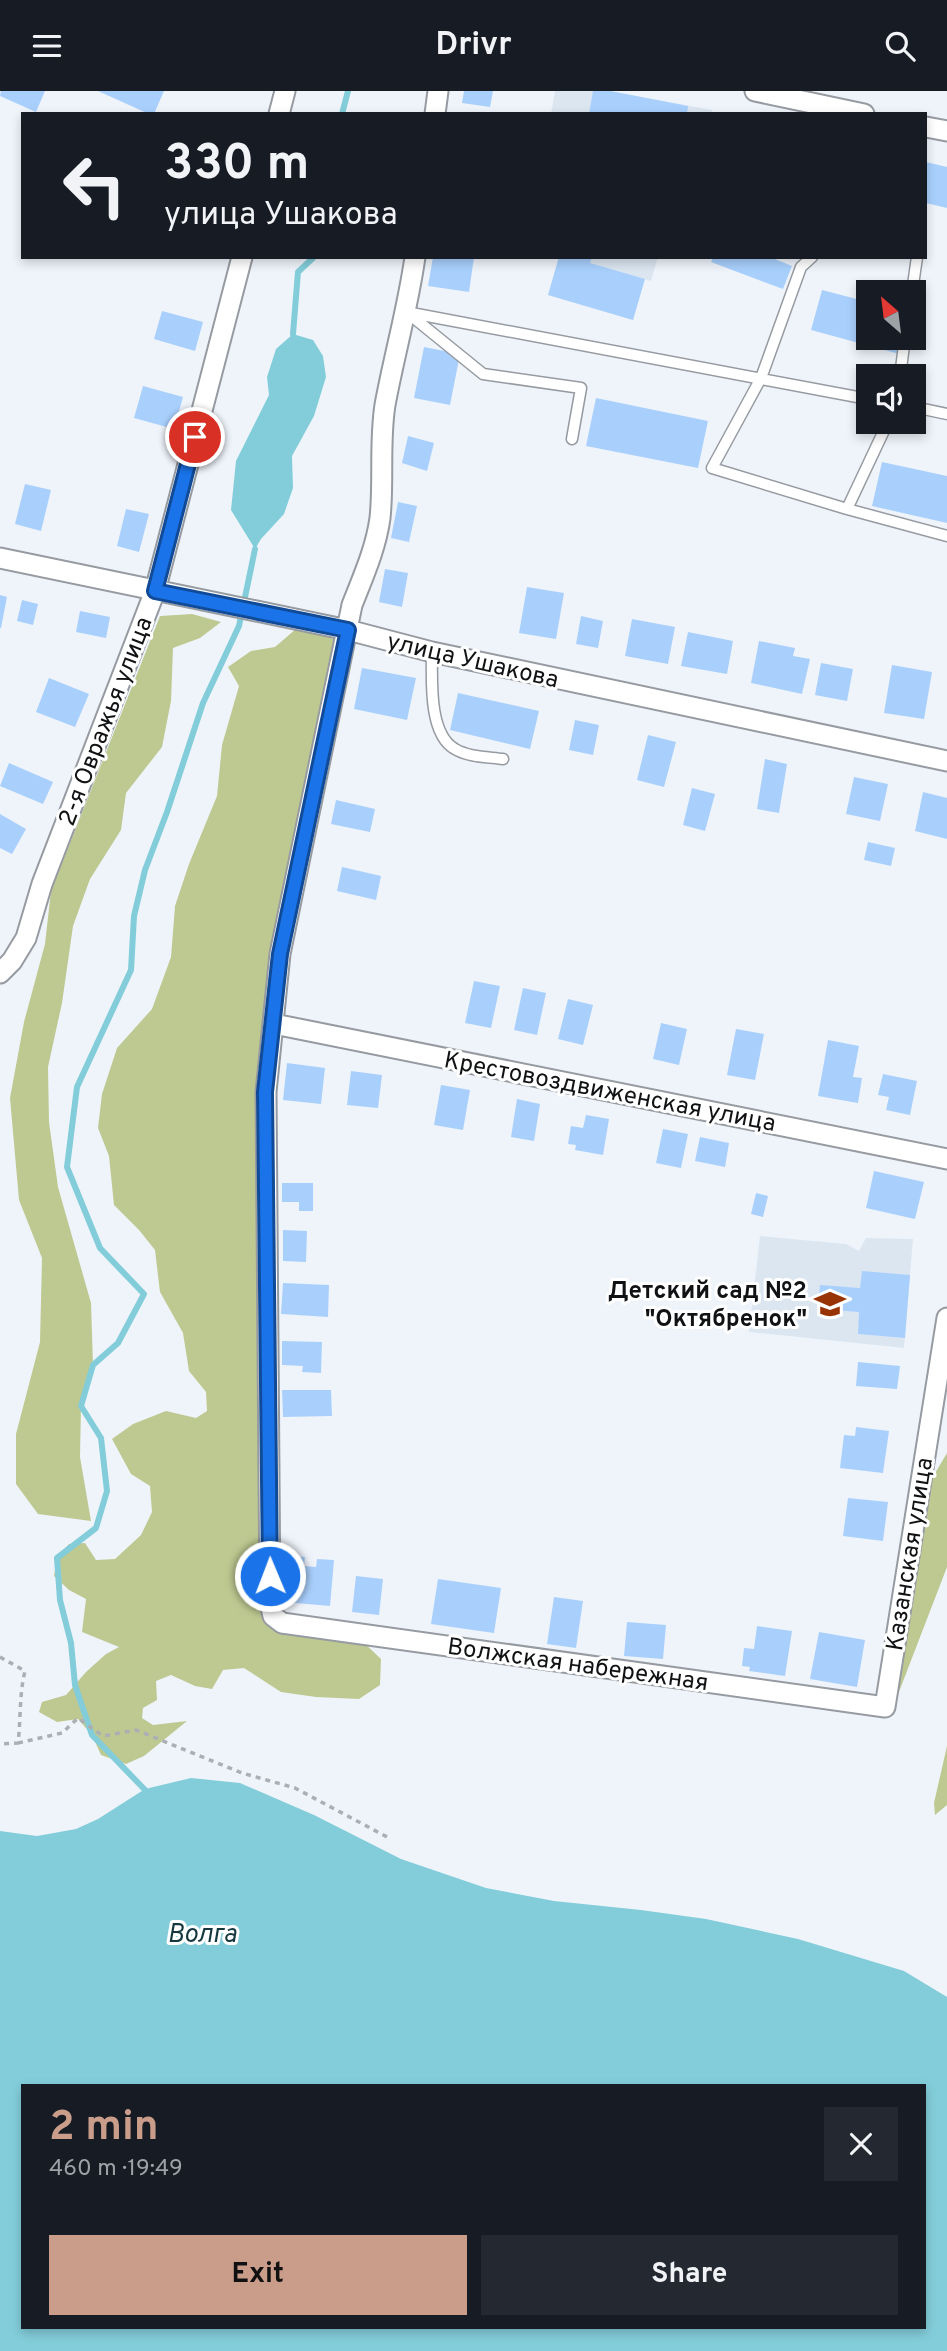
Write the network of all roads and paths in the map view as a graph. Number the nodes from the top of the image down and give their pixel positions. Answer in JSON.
{"nodes":[{"id":1,"x":285,"y":91,"type":"edge"},
{"id":2,"x":438,"y":91,"type":"edge"},
{"id":3,"x":755,"y":91,"type":"edge"},
{"id":4,"x":280,"y":112,"type":"edge"},
{"id":5,"x":435,"y":112,"type":"edge"},
{"id":6,"x":855,"y":112,"type":"edge"},
{"id":7,"x":927,"y":127,"type":"edge"},
{"id":8,"x":947,"y":131,"type":"edge"},
{"id":9,"x":241,"y":259,"type":"edge"},
{"id":10,"x":415,"y":259,"type":"edge"},
{"id":11,"x":809,"y":259,"type":"edge"},
{"id":12,"x":917,"y":259,"type":"edge"},
{"id":13,"x":914,"y":280,"type":"edge"},
{"id":14,"x":406,"y":311,"type":"junction"},
{"id":15,"x":761,"y":378,"type":"junction"},
{"id":16,"x":856,"y":397,"type":"edge"},
{"id":17,"x":926,"y":410,"type":"edge"},
{"id":18,"x":947,"y":414,"type":"edge"},
{"id":19,"x":882,"y":434,"type":"edge"},
{"id":20,"x":572,"y":439,"type":"dead end"},
{"id":21,"x":846,"y":509,"type":"junction"},
{"id":22,"x":947,"y":536,"type":"edge"},
{"id":23,"x":0,"y":558,"type":"edge"},
{"id":24,"x":155,"y":591,"type":"junction"},
{"id":25,"x":348,"y":630,"type":"junction"},
{"id":26,"x":432,"y":652,"type":"junction"},
{"id":27,"x":503,"y":759,"type":"dead end"},
{"id":28,"x":947,"y":761,"type":"edge"},
{"id":29,"x":0,"y":973,"type":"edge"},
{"id":30,"x":274,"y":1024,"type":"junction"},
{"id":31,"x":947,"y":1159,"type":"edge"},
{"id":32,"x":947,"y":1318,"type":"edge"},
{"id":33,"x":0,"y":1657,"type":"edge"},
{"id":34,"x":885,"y":1707,"type":"joint"},
{"id":35,"x":0,"y":1744,"type":"edge"},
{"id":36,"x":18,"y":1744,"type":"junction"},
{"id":37,"x":388,"y":1838,"type":"dead end"}],
"edges":[{"from":1,"to":4,"type":"street"},
{"from":2,"to":5,"type":"street"},
{"from":3,"to":6,"type":"street"},
{"from":7,"to":8,"type":"street"},
{"from":9,"to":24,"type":"street","name":"2-я Овражья улица"},
{"from":10,"to":14,"type":"street"},
{"from":11,"to":15,"type":"lane"},
{"from":12,"to":13,"type":"lane"},
{"from":14,"to":15,"type":"lane"},
{"from":14,"to":20,"type":"lane"},
{"from":14,"to":25,"type":"street"},
{"from":15,"to":16,"type":"lane"},
{"from":15,"to":21,"type":"lane"},
{"from":17,"to":18,"type":"lane"},
{"from":19,"to":21,"type":"lane"},
{"from":21,"to":22,"type":"lane"},
{"from":23,"to":24,"type":"street","name":"улица Ушакова"},
{"from":24,"to":25,"type":"street","name":"улица Ушакова"},
{"from":24,"to":29,"type":"street","name":"2-я Овражья улица"},
{"from":25,"to":26,"type":"street","name":"улица Ушакова"},
{"from":25,"to":30,"type":"street"},
{"from":26,"to":27,"type":"lane"},
{"from":26,"to":28,"type":"street","name":"улица Ушакова"},
{"from":30,"to":31,"type":"street","name":"Крестовоздвиженская улица"},
{"from":30,"to":34,"type":"street","name":"Волжская набережная"},
{"from":32,"to":34,"type":"street","name":"Казанская улица"},
{"from":33,"to":36,"type":"path"},
{"from":35,"to":36,"type":"path"},
{"from":36,"to":37,"type":"path"}]}
